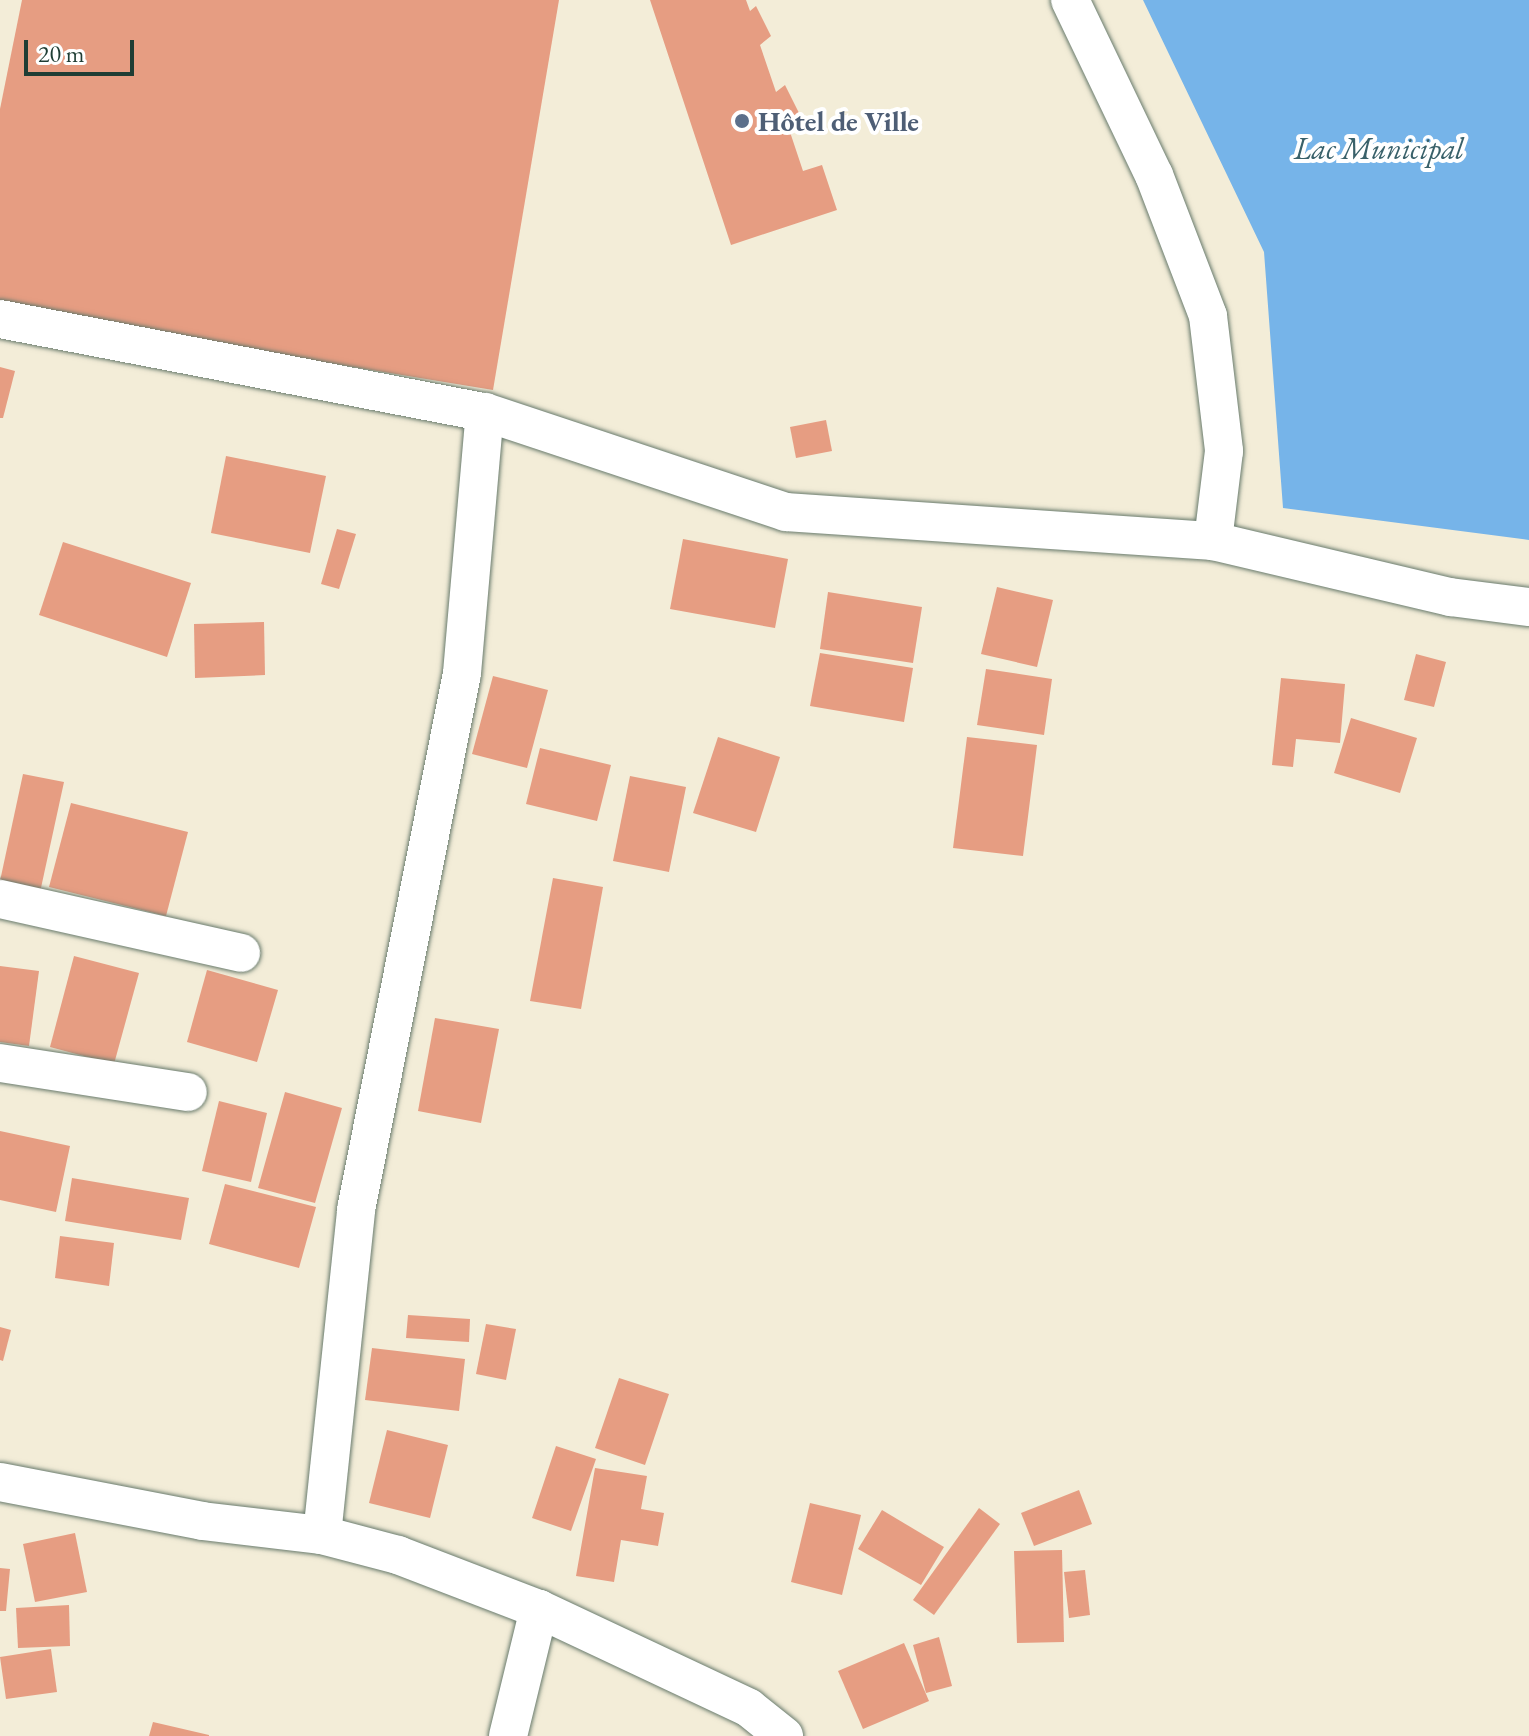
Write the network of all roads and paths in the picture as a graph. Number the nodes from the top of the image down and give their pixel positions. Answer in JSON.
{"nodes":[{"id":1,"x":1070,"y":0,"type":"edge"},
{"id":2,"x":0,"y":319,"type":"edge"},
{"id":3,"x":485,"y":412,"type":"junction"},
{"id":4,"x":1213,"y":541,"type":"junction"},
{"id":5,"x":1529,"y":607,"type":"edge"},
{"id":6,"x":0,"y":899,"type":"edge"},
{"id":7,"x":241,"y":953,"type":"dead end"},
{"id":8,"x":0,"y":1063,"type":"edge"},
{"id":9,"x":188,"y":1092,"type":"dead end"},
{"id":10,"x":0,"y":1482,"type":"edge"},
{"id":11,"x":322,"y":1535,"type":"junction"},
{"id":12,"x":539,"y":1609,"type":"junction"},
{"id":13,"x":508,"y":1736,"type":"edge"},
{"id":14,"x":784,"y":1736,"type":"edge"}],
"edges":[{"from":1,"to":4,"type":"street"},
{"from":2,"to":3,"type":"street"},
{"from":3,"to":4,"type":"street"},
{"from":3,"to":11,"type":"street"},
{"from":4,"to":5,"type":"street"},
{"from":6,"to":7,"type":"street"},
{"from":8,"to":9,"type":"street"},
{"from":10,"to":11,"type":"street"},
{"from":11,"to":12,"type":"street"},
{"from":12,"to":13,"type":"street"},
{"from":12,"to":14,"type":"street"}]}
